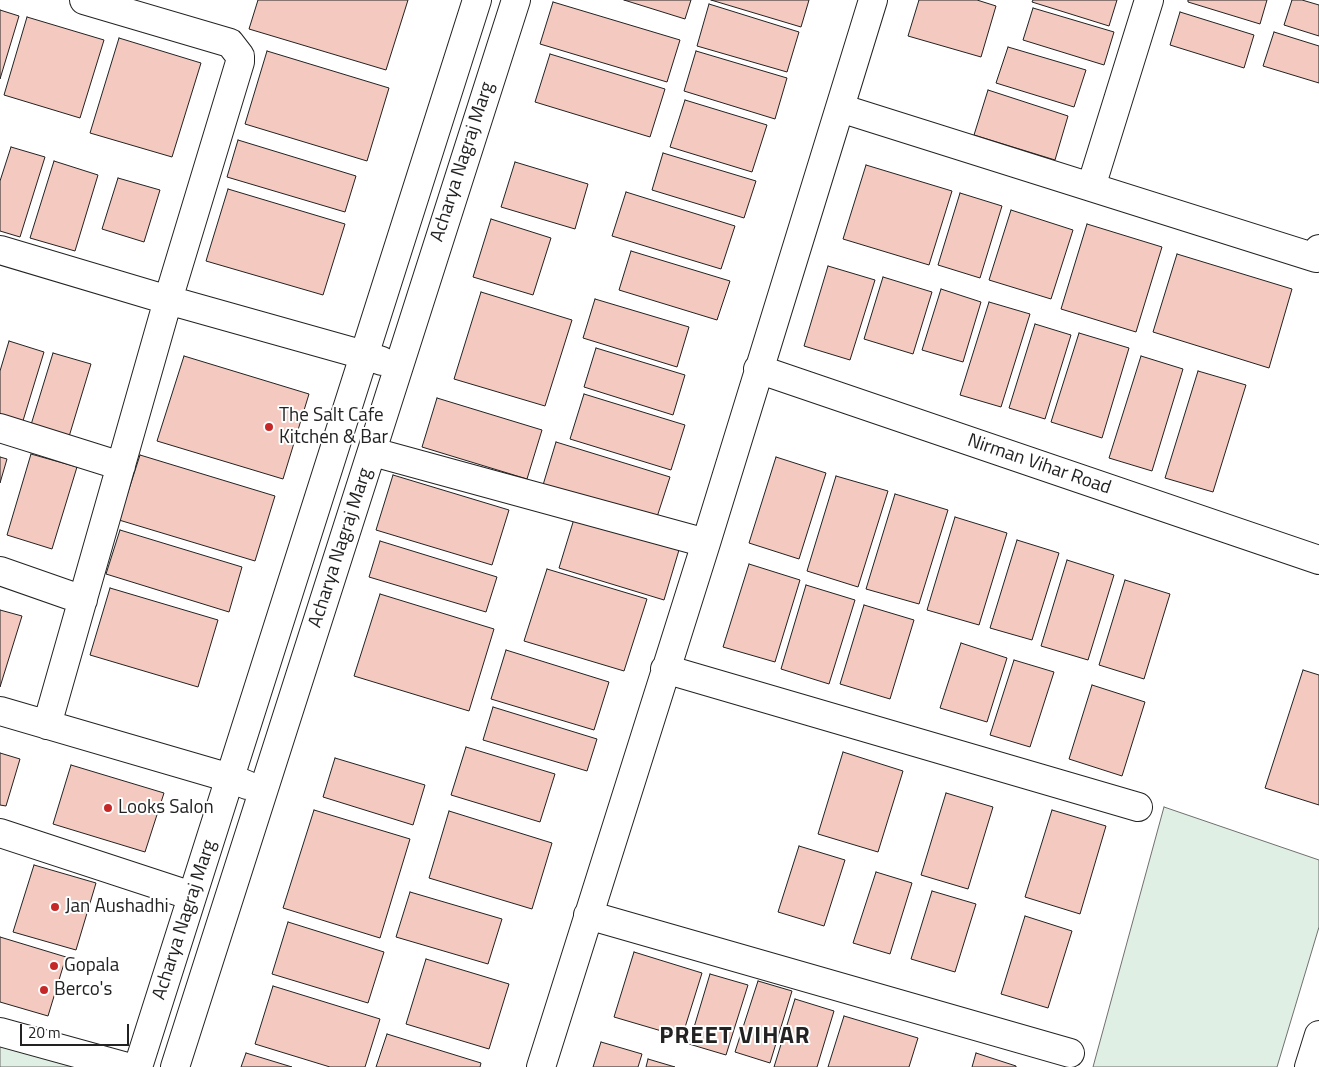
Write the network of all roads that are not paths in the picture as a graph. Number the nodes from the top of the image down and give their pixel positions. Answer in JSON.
{"nodes":[{"id":1,"x":84,"y":0,"type":"edge"},
{"id":2,"x":477,"y":0,"type":"edge"},
{"id":3,"x":516,"y":0,"type":"edge"},
{"id":4,"x":873,"y":0,"type":"edge"},
{"id":5,"x":1149,"y":0,"type":"edge"},
{"id":6,"x":840,"y":108,"type":"junction"},
{"id":7,"x":1091,"y":187,"type":"junction"},
{"id":8,"x":1319,"y":249,"type":"edge"},
{"id":9,"x":0,"y":250,"type":"edge"},
{"id":10,"x":168,"y":300,"type":"junction"},
{"id":11,"x":364,"y":355,"type":"junction"},
{"id":12,"x":398,"y":367,"type":"junction"},
{"id":13,"x":758,"y":369,"type":"junction"},
{"id":14,"x":0,"y":428,"type":"edge"},
{"id":15,"x":373,"y":452,"type":"junction"},
{"id":16,"x":121,"y":466,"type":"junction"},
{"id":17,"x":706,"y":543,"type":"junction"},
{"id":18,"x":1319,"y":560,"type":"edge"},
{"id":19,"x":0,"y":571,"type":"edge"},
{"id":20,"x":83,"y":600,"type":"junction"},
{"id":21,"x":664,"y":670,"type":"junction"},
{"id":22,"x":0,"y":711,"type":"edge"},
{"id":23,"x":47,"y":725,"type":"junction"},
{"id":24,"x":230,"y":778,"type":"junction"},
{"id":25,"x":263,"y":791,"type":"junction"},
{"id":26,"x":1138,"y":807,"type":"dead end"},
{"id":27,"x":0,"y":833,"type":"edge"},
{"id":28,"x":192,"y":896,"type":"junction"},
{"id":29,"x":588,"y":915,"type":"junction"},
{"id":30,"x":0,"y":1032,"type":"edge"},
{"id":31,"x":1319,"y":1036,"type":"edge"},
{"id":32,"x":1070,"y":1053,"type":"dead end"},
{"id":33,"x":127,"y":1067,"type":"edge"},
{"id":34,"x":138,"y":1067,"type":"edge"},
{"id":35,"x":175,"y":1067,"type":"edge"},
{"id":36,"x":541,"y":1067,"type":"edge"},
{"id":37,"x":1309,"y":1067,"type":"edge"}],
"edges":[{"from":1,"to":10,"type":"street"},
{"from":2,"to":11,"type":"street","name":"Acharya Nagraj Marg"},
{"from":3,"to":12,"type":"street","name":"Acharya Nagraj Marg"},
{"from":4,"to":6,"type":"street"},
{"from":5,"to":7,"type":"street"},
{"from":6,"to":7,"type":"street"},
{"from":6,"to":13,"type":"street"},
{"from":7,"to":8,"type":"street"},
{"from":9,"to":10,"type":"street"},
{"from":10,"to":11,"type":"street"},
{"from":10,"to":16,"type":"street"},
{"from":11,"to":12,"type":"street"},
{"from":11,"to":24,"type":"street","name":"Acharya Nagraj Marg"},
{"from":12,"to":15,"type":"street","name":"Acharya Nagraj Marg"},
{"from":13,"to":17,"type":"street"},
{"from":13,"to":18,"type":"street","name":"Nirman Vihar Road"},
{"from":14,"to":16,"type":"street"},
{"from":15,"to":17,"type":"street"},
{"from":15,"to":25,"type":"street","name":"Acharya Nagraj Marg"},
{"from":16,"to":20,"type":"street"},
{"from":17,"to":21,"type":"street"},
{"from":19,"to":20,"type":"street"},
{"from":20,"to":23,"type":"street"},
{"from":21,"to":26,"type":"street"},
{"from":21,"to":29,"type":"street"},
{"from":22,"to":23,"type":"street"},
{"from":23,"to":24,"type":"street"},
{"from":24,"to":25,"type":"street"},
{"from":24,"to":28,"type":"street","name":"Acharya Nagraj Marg"},
{"from":25,"to":35,"type":"street","name":"Acharya Nagraj Marg"},
{"from":27,"to":28,"type":"street"},
{"from":28,"to":34,"type":"street","name":"Acharya Nagraj Marg"},
{"from":29,"to":32,"type":"street"},
{"from":29,"to":36,"type":"street"},
{"from":30,"to":33,"type":"street"},
{"from":31,"to":37,"type":"street"}]}
